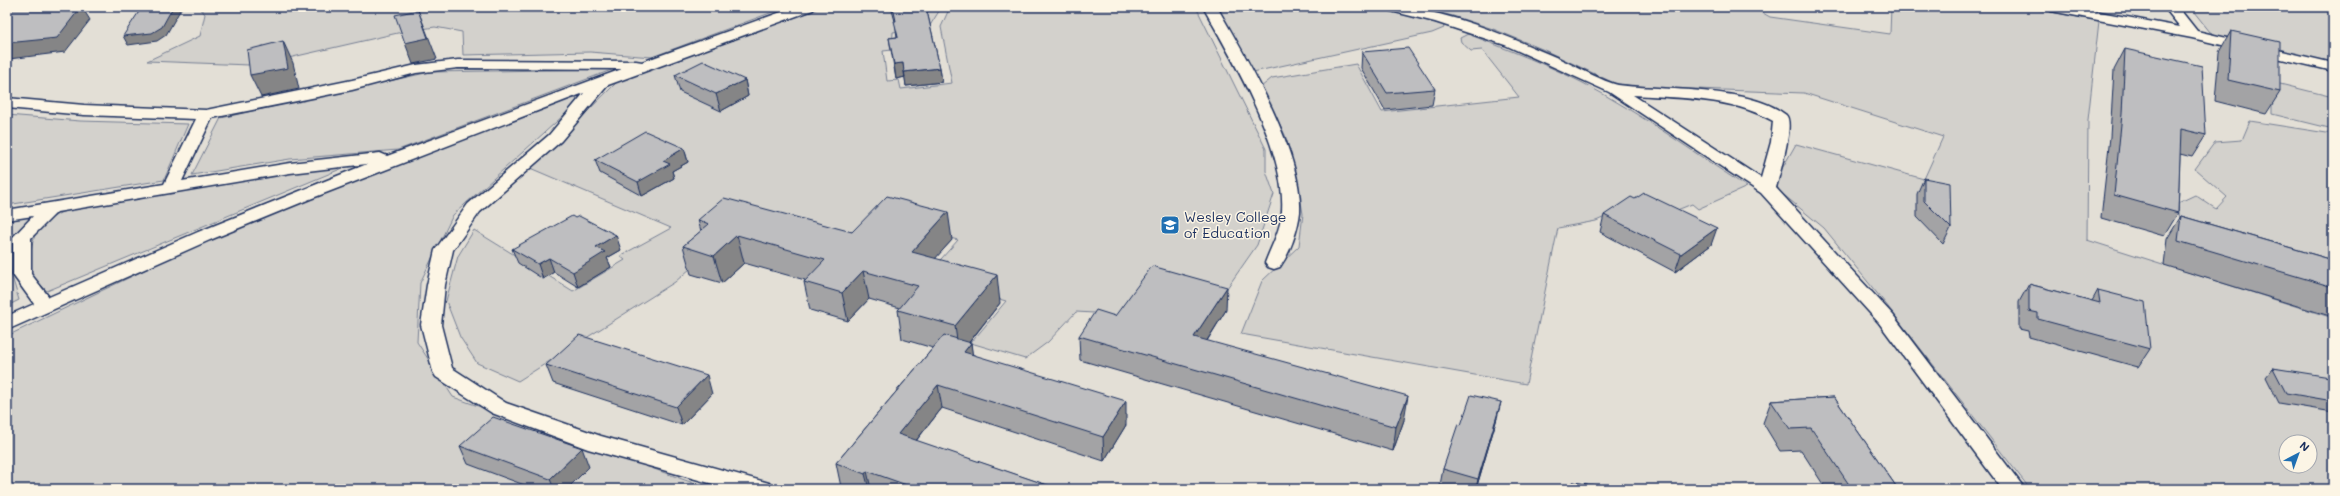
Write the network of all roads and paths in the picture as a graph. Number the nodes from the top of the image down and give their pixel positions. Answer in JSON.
{"nodes":[{"id":1,"x":808,"y":7,"type":"edge"},
{"id":2,"x":1210,"y":7,"type":"edge"},
{"id":3,"x":1392,"y":7,"type":"edge"},
{"id":4,"x":2051,"y":7,"type":"edge"},
{"id":5,"x":2171,"y":7,"type":"edge"},
{"id":6,"x":2192,"y":34,"type":"junction"},
{"id":7,"x":648,"y":65,"type":"junction"},
{"id":8,"x":2333,"y":67,"type":"edge"},
{"id":9,"x":602,"y":82,"type":"junction"},
{"id":10,"x":1614,"y":89,"type":"junction"},
{"id":11,"x":7,"y":103,"type":"edge"},
{"id":12,"x":206,"y":115,"type":"junction"},
{"id":13,"x":397,"y":157,"type":"junction"},
{"id":14,"x":170,"y":188,"type":"junction"},
{"id":15,"x":1767,"y":189,"type":"junction"},
{"id":16,"x":52,"y":207,"type":"junction"},
{"id":17,"x":7,"y":215,"type":"edge"},
{"id":18,"x":1274,"y":263,"type":"dead end"},
{"id":19,"x":45,"y":306,"type":"junction"},
{"id":20,"x":7,"y":324,"type":"edge"},
{"id":21,"x":761,"y":489,"type":"edge"},
{"id":22,"x":2014,"y":489,"type":"edge"}],
"edges":[{"from":1,"to":7,"type":"lane"},
{"from":2,"to":18,"type":"lane"},
{"from":3,"to":10,"type":"lane"},
{"from":4,"to":6,"type":"lane"},
{"from":5,"to":6,"type":"lane"},
{"from":6,"to":8,"type":"lane"},
{"from":7,"to":9,"type":"lane"},
{"from":7,"to":12,"type":"lane"},
{"from":9,"to":13,"type":"lane"},
{"from":9,"to":21,"type":"lane"},
{"from":10,"to":15,"type":"lane"},
{"from":10,"to":15,"type":"lane"},
{"from":11,"to":12,"type":"lane"},
{"from":12,"to":14,"type":"lane"},
{"from":13,"to":14,"type":"lane"},
{"from":13,"to":19,"type":"lane"},
{"from":14,"to":16,"type":"lane"},
{"from":15,"to":22,"type":"lane"},
{"from":16,"to":17,"type":"lane"},
{"from":16,"to":19,"type":"lane"},
{"from":19,"to":20,"type":"lane"}]}
